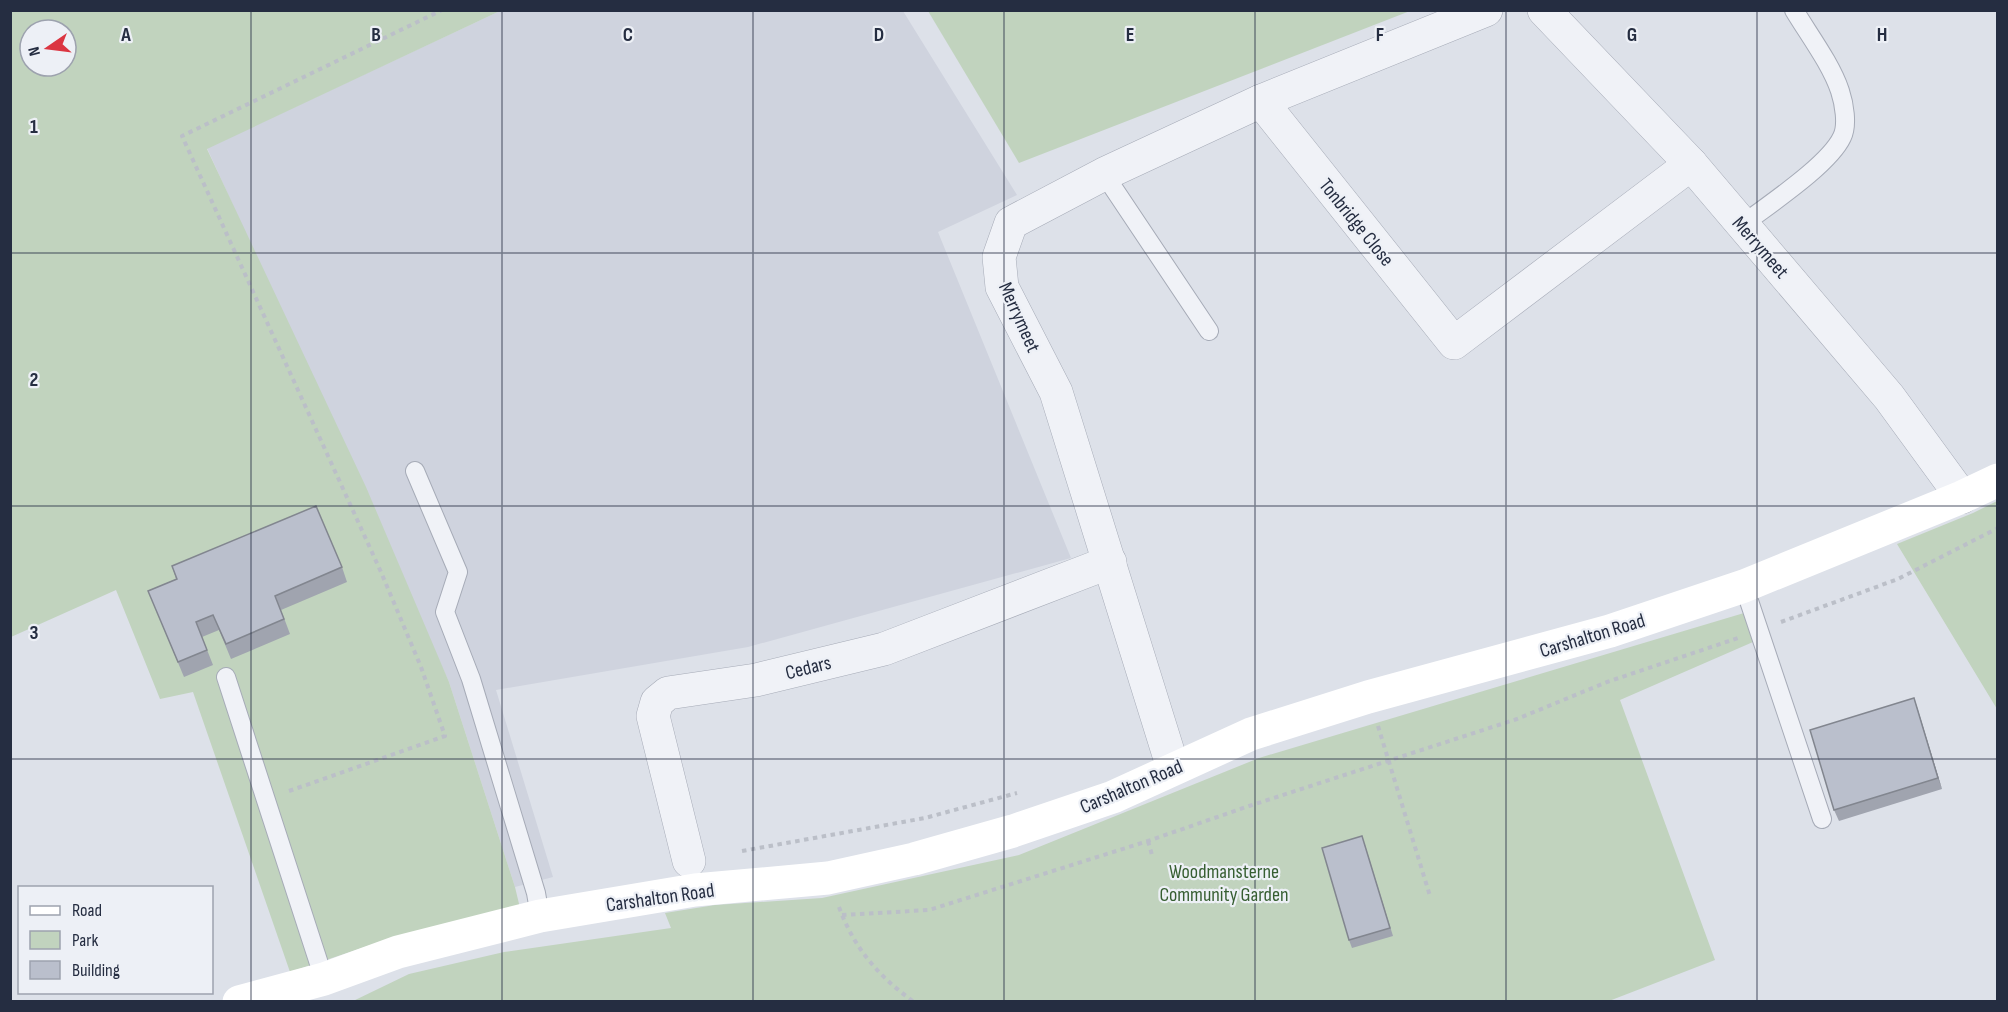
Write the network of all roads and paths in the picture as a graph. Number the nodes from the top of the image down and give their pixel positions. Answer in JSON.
{"nodes":[{"id":1,"x":442,"y":10,"type":"edge"},
{"id":2,"x":1486,"y":10,"type":"edge"},
{"id":3,"x":1544,"y":10,"type":"edge"},
{"id":4,"x":1794,"y":10,"type":"edge"},
{"id":5,"x":1261,"y":101,"type":"junction"},
{"id":6,"x":1691,"y":164,"type":"junction"},
{"id":7,"x":1104,"y":174,"type":"junction"},
{"id":8,"x":1742,"y":225,"type":"junction"},
{"id":9,"x":1209,"y":331,"type":"dead end"},
{"id":10,"x":415,"y":471,"type":"dead end"},
{"id":11,"x":1998,"y":480,"type":"edge"},
{"id":12,"x":1962,"y":497,"type":"junction"},
{"id":13,"x":1998,"y":528,"type":"edge"},
{"id":14,"x":1110,"y":562,"type":"junction"},
{"id":15,"x":1744,"y":586,"type":"junction"},
{"id":16,"x":1760,"y":630,"type":"junction"},
{"id":17,"x":226,"y":677,"type":"dead end"},
{"id":18,"x":1368,"y":697,"type":"junction"},
{"id":19,"x":1389,"y":760,"type":"junction"},
{"id":20,"x":1173,"y":768,"type":"junction"},
{"id":21,"x":1025,"y":791,"type":"dead end"},
{"id":22,"x":266,"y":800,"type":"junction"},
{"id":23,"x":1822,"y":819,"type":"dead end"},
{"id":24,"x":1148,"y":841,"type":"junction"},
{"id":25,"x":736,"y":852,"type":"dead end"},
{"id":26,"x":1152,"y":855,"type":"dead end"},
{"id":27,"x":689,"y":861,"type":"dead end"},
{"id":28,"x":1430,"y":896,"type":"dead end"},
{"id":29,"x":540,"y":916,"type":"junction"},
{"id":30,"x":324,"y":979,"type":"junction"},
{"id":31,"x":239,"y":1002,"type":"edge"},
{"id":32,"x":914,"y":1002,"type":"edge"}],
"edges":[{"from":1,"to":22,"type":"path"},
{"from":2,"to":5,"type":"street","name":"Merrymeet"},
{"from":3,"to":6,"type":"street","name":"Merrymeet"},
{"from":4,"to":8,"type":"lane"},
{"from":5,"to":6,"type":"street","name":"Tonbridge Close"},
{"from":5,"to":7,"type":"street","name":"Merrymeet"},
{"from":6,"to":8,"type":"street","name":"Merrymeet"},
{"from":7,"to":9,"type":"lane"},
{"from":7,"to":14,"type":"street","name":"Merrymeet"},
{"from":8,"to":12,"type":"street","name":"Merrymeet"},
{"from":10,"to":29,"type":"lane"},
{"from":11,"to":12,"type":"main road","name":"Carshalton Road"},
{"from":12,"to":15,"type":"main road","name":"Carshalton Road"},
{"from":13,"to":16,"type":"path"},
{"from":14,"to":20,"type":"street","name":"Merrymeet"},
{"from":14,"to":27,"type":"street","name":"Cedars"},
{"from":15,"to":16,"type":"lane"},
{"from":15,"to":18,"type":"main road","name":"Carshalton Road"},
{"from":16,"to":19,"type":"path"},
{"from":16,"to":23,"type":"lane"},
{"from":17,"to":22,"type":"lane"},
{"from":18,"to":19,"type":"path"},
{"from":18,"to":20,"type":"main road","name":"Carshalton Road"},
{"from":19,"to":24,"type":"path"},
{"from":19,"to":28,"type":"path"},
{"from":20,"to":29,"type":"main road","name":"Carshalton Road"},
{"from":21,"to":25,"type":"path"},
{"from":22,"to":30,"type":"lane"},
{"from":24,"to":26,"type":"path"},
{"from":24,"to":32,"type":"path"},
{"from":29,"to":30,"type":"main road","name":"Carshalton Road"},
{"from":30,"to":31,"type":"main road","name":"Carshalton Road"}]}
